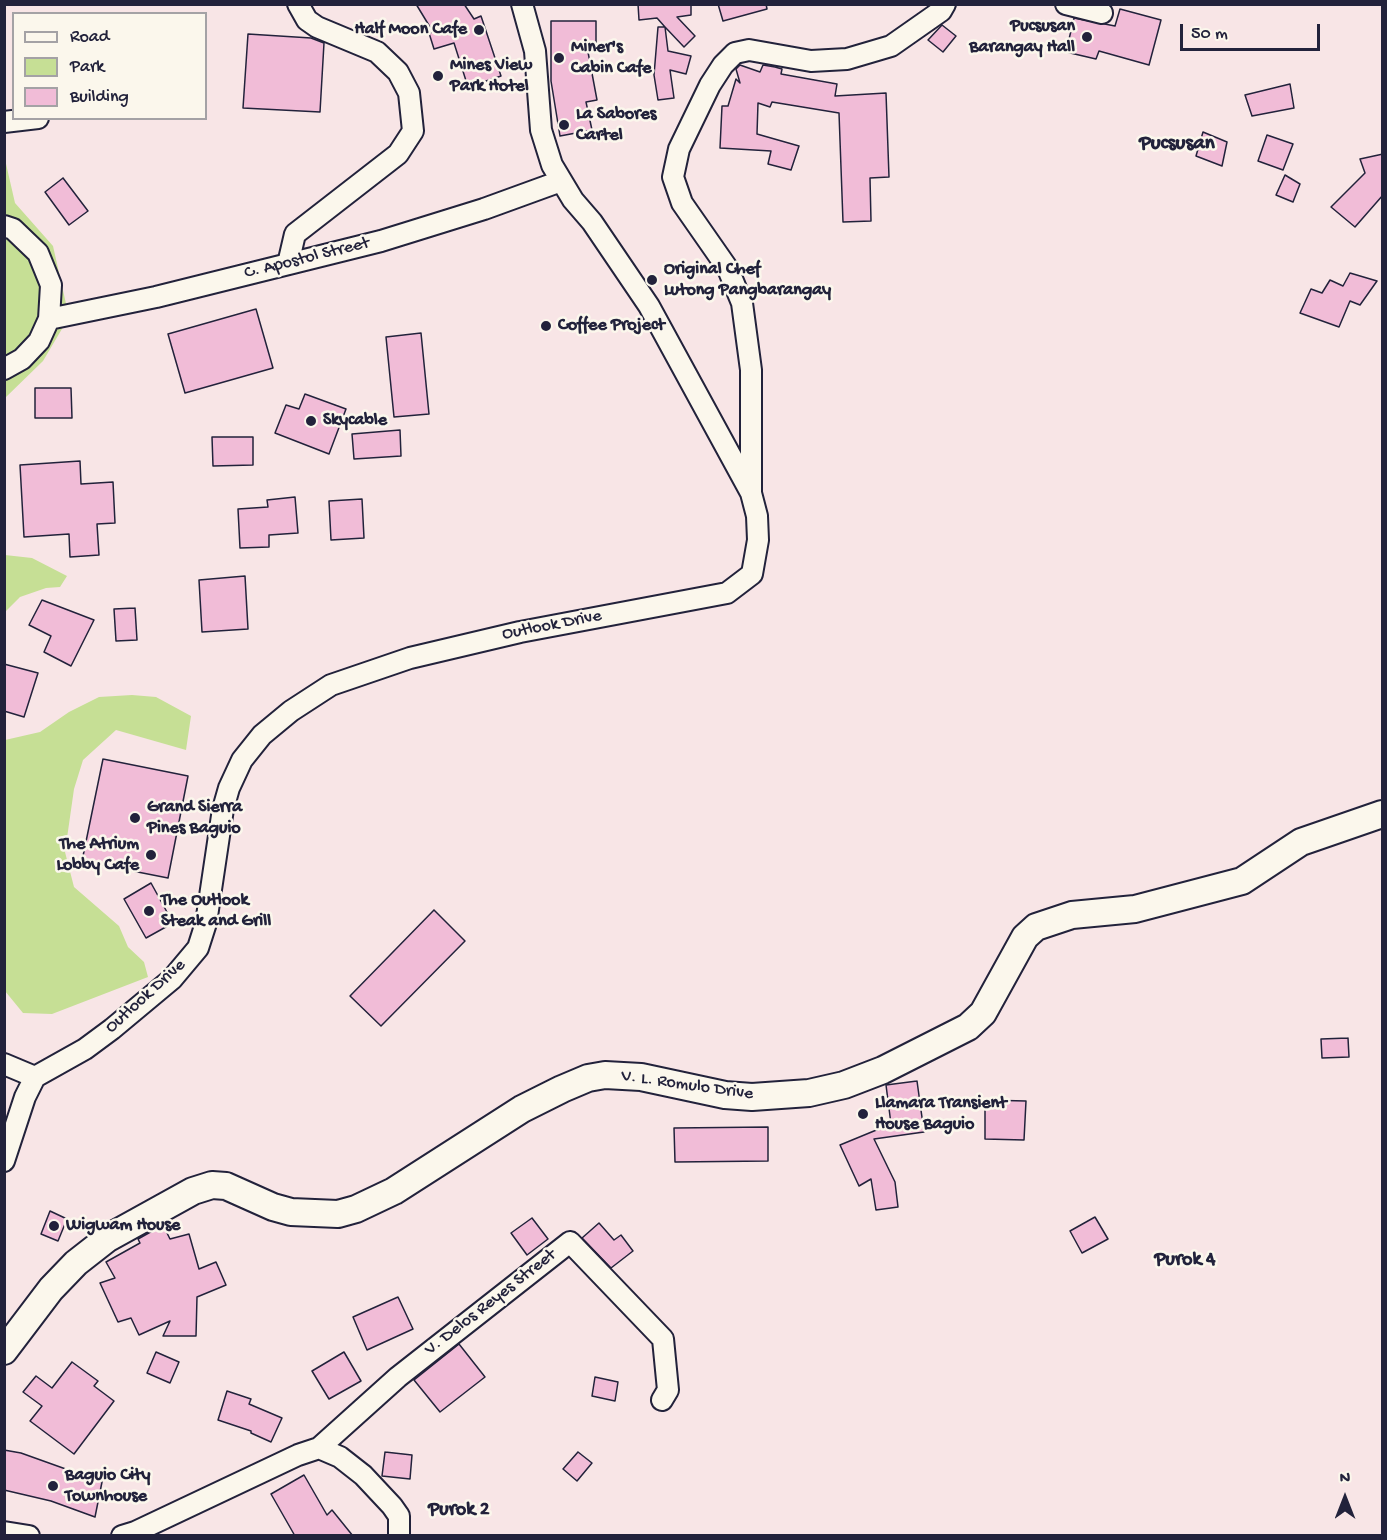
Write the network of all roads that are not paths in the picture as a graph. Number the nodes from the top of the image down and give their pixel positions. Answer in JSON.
{"nodes":[{"id":1,"x":298,"y":4,"type":"edge"},
{"id":2,"x":522,"y":4,"type":"edge"},
{"id":3,"x":945,"y":4,"type":"edge"},
{"id":4,"x":1066,"y":4,"type":"edge"},
{"id":5,"x":1102,"y":13,"type":"dead end"},
{"id":6,"x":22,"y":120,"type":"edge"},
{"id":7,"x":4,"y":122,"type":"edge"},
{"id":8,"x":561,"y":181,"type":"junction"},
{"id":9,"x":4,"y":226,"type":"edge"},
{"id":10,"x":288,"y":264,"type":"junction"},
{"id":11,"x":49,"y":319,"type":"junction"},
{"id":12,"x":4,"y":369,"type":"edge"},
{"id":13,"x":751,"y":493,"type":"junction"},
{"id":14,"x":1383,"y":814,"type":"edge"},
{"id":15,"x":4,"y":1064,"type":"edge"},
{"id":16,"x":35,"y":1077,"type":"junction"},
{"id":17,"x":4,"y":1161,"type":"edge"},
{"id":18,"x":4,"y":1351,"type":"edge"},
{"id":19,"x":662,"y":1400,"type":"dead end"},
{"id":20,"x":319,"y":1448,"type":"junction"},
{"id":21,"x":122,"y":1536,"type":"edge"},
{"id":22,"x":399,"y":1536,"type":"edge"}],
"edges":[{"from":1,"to":10,"type":"street"},
{"from":2,"to":8,"type":"street","name":"Outlook Drive"},
{"from":3,"to":13,"type":"street"},
{"from":4,"to":5,"type":"street"},
{"from":6,"to":7,"type":"street"},
{"from":8,"to":10,"type":"street","name":"C. Apostol Street"},
{"from":8,"to":13,"type":"street","name":"Outlook Drive"},
{"from":9,"to":11,"type":"street"},
{"from":10,"to":11,"type":"street","name":"C. Apostol Street"},
{"from":11,"to":12,"type":"street"},
{"from":13,"to":16,"type":"street","name":"Outlook Drive"},
{"from":14,"to":18,"type":"main road","name":"V. L. Romulo Drive"},
{"from":15,"to":16,"type":"street"},
{"from":16,"to":17,"type":"street"},
{"from":19,"to":20,"type":"street","name":"V. Delos Reyes Street"},
{"from":20,"to":21,"type":"street"},
{"from":20,"to":22,"type":"street"}]}
